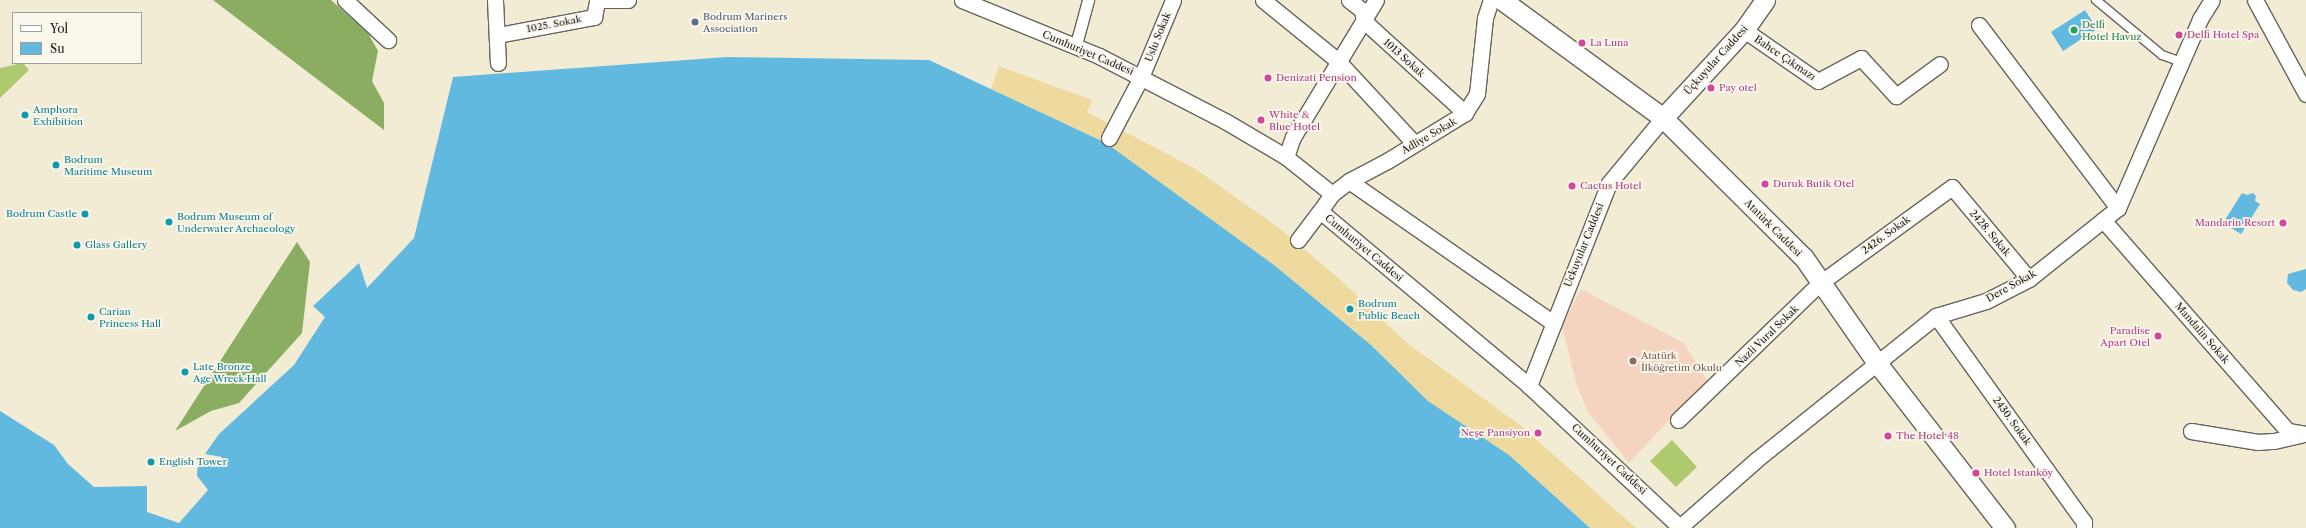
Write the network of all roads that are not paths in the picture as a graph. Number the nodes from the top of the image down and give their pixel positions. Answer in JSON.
{"nodes":[{"id":1,"x":345,"y":0,"type":"edge"},
{"id":2,"x":495,"y":0,"type":"edge"},
{"id":3,"x":597,"y":0,"type":"edge"},
{"id":4,"x":628,"y":0,"type":"edge"},
{"id":5,"x":962,"y":0,"type":"edge"},
{"id":6,"x":1088,"y":0,"type":"edge"},
{"id":7,"x":1173,"y":0,"type":"edge"},
{"id":8,"x":1263,"y":0,"type":"edge"},
{"id":9,"x":1348,"y":0,"type":"edge"},
{"id":10,"x":1376,"y":0,"type":"edge"},
{"id":11,"x":1491,"y":0,"type":"edge"},
{"id":12,"x":1502,"y":0,"type":"edge"},
{"id":13,"x":1765,"y":0,"type":"edge"},
{"id":14,"x":2096,"y":0,"type":"edge"},
{"id":15,"x":2212,"y":0,"type":"edge"},
{"id":16,"x":2255,"y":0,"type":"edge"},
{"id":17,"x":1364,"y":22,"type":"junction"},
{"id":18,"x":1979,"y":25,"type":"dead end"},
{"id":19,"x":1744,"y":30,"type":"junction"},
{"id":20,"x":498,"y":35,"type":"junction"},
{"id":21,"x":388,"y":40,"type":"dead end"},
{"id":22,"x":1075,"y":48,"type":"junction"},
{"id":23,"x":1338,"y":61,"type":"junction"},
{"id":24,"x":2181,"y":62,"type":"junction"},
{"id":25,"x":498,"y":63,"type":"dead end"},
{"id":26,"x":1940,"y":64,"type":"dead end"},
{"id":27,"x":1142,"y":77,"type":"junction"},
{"id":28,"x":2306,"y":94,"type":"edge"},
{"id":29,"x":1465,"y":113,"type":"junction"},
{"id":30,"x":1663,"y":118,"type":"junction"},
{"id":31,"x":1109,"y":138,"type":"dead end"},
{"id":32,"x":1414,"y":143,"type":"junction"},
{"id":33,"x":1286,"y":157,"type":"junction"},
{"id":34,"x":1349,"y":181,"type":"junction"},
{"id":35,"x":1952,"y":187,"type":"joint"},
{"id":36,"x":1332,"y":194,"type":"junction"},
{"id":37,"x":2118,"y":208,"type":"junction"},
{"id":38,"x":1320,"y":211,"type":"junction"},
{"id":39,"x":2103,"y":220,"type":"junction"},
{"id":40,"x":1298,"y":240,"type":"dead end"},
{"id":41,"x":2029,"y":279,"type":"junction"},
{"id":42,"x":1820,"y":283,"type":"junction"},
{"id":43,"x":1936,"y":316,"type":"junction"},
{"id":44,"x":1553,"y":323,"type":"junction"},
{"id":45,"x":1877,"y":363,"type":"junction"},
{"id":46,"x":1529,"y":386,"type":"junction"},
{"id":47,"x":1678,"y":420,"type":"dead end"},
{"id":48,"x":2191,"y":431,"type":"dead end"},
{"id":49,"x":2305,"y":434,"type":"edge"},
{"id":50,"x":1681,"y":527,"type":"edge"},
{"id":51,"x":2005,"y":528,"type":"edge"},
{"id":52,"x":2084,"y":528,"type":"edge"}],
"edges":[{"from":1,"to":21,"type":"street"},
{"from":2,"to":20,"type":"street"},
{"from":3,"to":4,"type":"street"},
{"from":3,"to":20,"type":"street","name":"1025. Sokak"},
{"from":5,"to":22,"type":"street","name":"Cumhuriyet Caddesi"},
{"from":6,"to":22,"type":"street"},
{"from":7,"to":27,"type":"street","name":"Uslu Sokak"},
{"from":8,"to":23,"type":"street"},
{"from":9,"to":17,"type":"street","name":"1013 Sokak"},
{"from":10,"to":17,"type":"street"},
{"from":11,"to":29,"type":"street","name":"Adliye Sokak"},
{"from":12,"to":30,"type":"street","name":"Atatürk Caddesi"},
{"from":13,"to":19,"type":"street","name":"Üçkuyular Caddesi"},
{"from":14,"to":24,"type":"lane"},
{"from":15,"to":24,"type":"street","name":"Dere Sokak"},
{"from":16,"to":28,"type":"street"},
{"from":17,"to":23,"type":"street"},
{"from":17,"to":29,"type":"street","name":"1013 Sokak"},
{"from":18,"to":37,"type":"street"},
{"from":19,"to":26,"type":"street","name":"Bahce Çıkmazı"},
{"from":19,"to":30,"type":"street","name":"Üçkuyular Caddesi"},
{"from":20,"to":25,"type":"street"},
{"from":22,"to":27,"type":"street","name":"Cumhuriyet Caddesi"},
{"from":23,"to":32,"type":"street"},
{"from":23,"to":33,"type":"street"},
{"from":24,"to":37,"type":"street","name":"Dere Sokak"},
{"from":27,"to":31,"type":"street","name":"Uslu Sokak"},
{"from":27,"to":33,"type":"street","name":"Cumhuriyet Caddesi"},
{"from":29,"to":32,"type":"street","name":"Adliye Sokak"},
{"from":30,"to":42,"type":"street","name":"Atatürk Caddesi"},
{"from":30,"to":44,"type":"street","name":"Uckuyular Caddesi"},
{"from":32,"to":34,"type":"street","name":"Adliye Sokak"},
{"from":33,"to":36,"type":"street","name":"Cumhuriyet Caddesi"},
{"from":34,"to":36,"type":"street","name":"Adliye Sokak"},
{"from":34,"to":44,"type":"street"},
{"from":35,"to":41,"type":"street","name":"2428. Sokak"},
{"from":35,"to":42,"type":"street","name":"2426. Sokak"},
{"from":36,"to":38,"type":"street","name":"Cumhuriyet Caddesi"},
{"from":37,"to":39,"type":"street","name":"Dere Sokak"},
{"from":38,"to":40,"type":"street"},
{"from":38,"to":46,"type":"street","name":"Cumhuriyet Caddesi"},
{"from":39,"to":41,"type":"street","name":"Dere Sokak"},
{"from":39,"to":49,"type":"street","name":"Mandalin Sokak"},
{"from":41,"to":43,"type":"street","name":"Dere Sokak"},
{"from":42,"to":45,"type":"street","name":"Atatürk Caddesi"},
{"from":42,"to":47,"type":"street","name":"Nazli Vural Sokak"},
{"from":43,"to":45,"type":"street","name":"Dere Sokak"},
{"from":43,"to":52,"type":"street","name":"2430. Sokak"},
{"from":44,"to":46,"type":"street","name":"Uckuyular Caddesi"},
{"from":45,"to":50,"type":"street","name":"Dere Sokak"},
{"from":45,"to":51,"type":"street","name":"Atatürk Caddesi"},
{"from":46,"to":50,"type":"street","name":"Cumhuriyet Caddesi"},
{"from":48,"to":49,"type":"street"}]}
